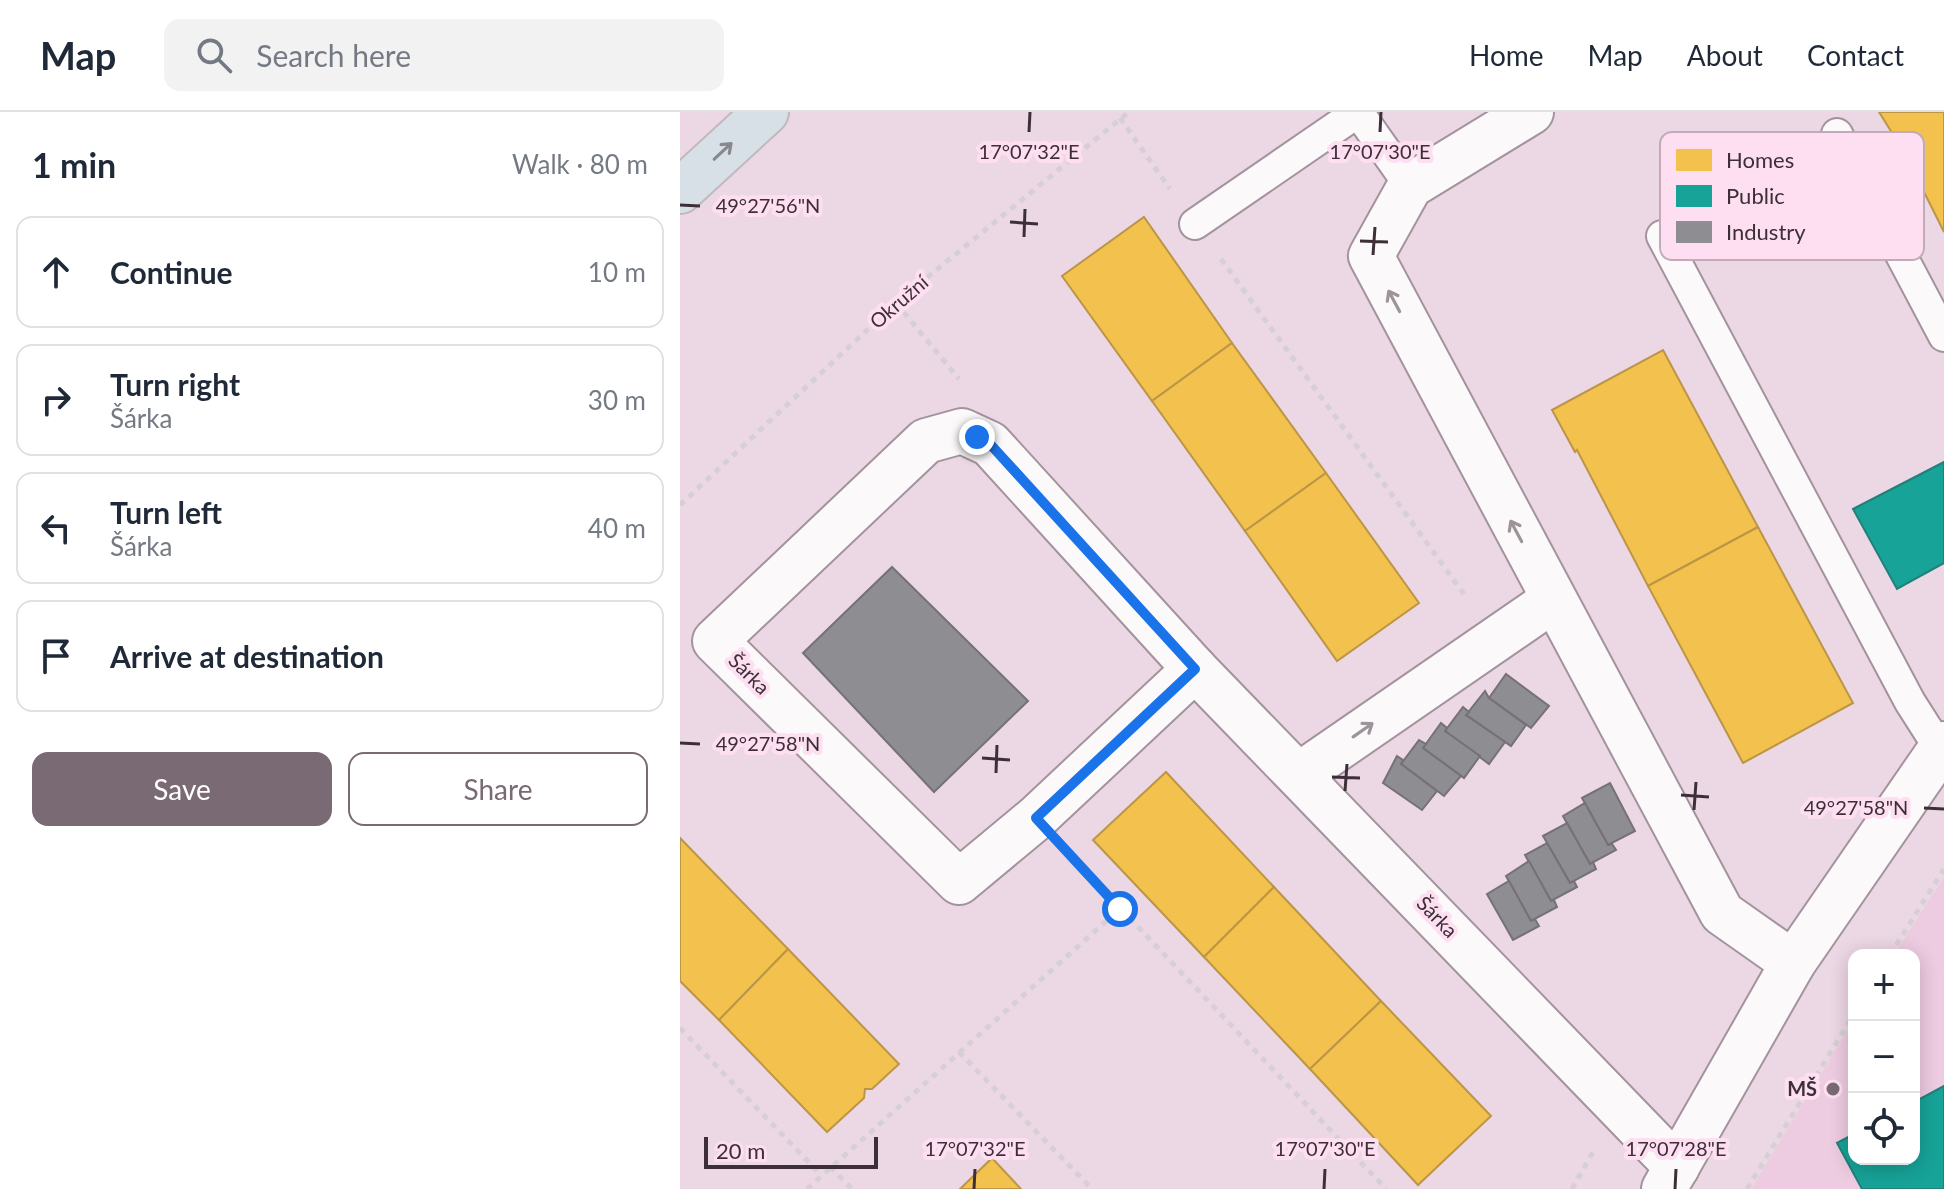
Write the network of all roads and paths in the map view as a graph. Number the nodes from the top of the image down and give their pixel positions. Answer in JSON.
{"nodes":[{"id":1,"x":766,"y":112,"type":"edge"},
{"id":2,"x":1129,"y":112,"type":"edge"},
{"id":3,"x":1531,"y":112,"type":"edge"},
{"id":4,"x":1120,"y":118,"type":"junction"},
{"id":5,"x":1410,"y":186,"type":"junction"},
{"id":6,"x":680,"y":191,"type":"edge"},
{"id":7,"x":1195,"y":224,"type":"junction"},
{"id":8,"x":1675,"y":260,"type":"edge"},
{"id":9,"x":1904,"y":260,"type":"edge"},
{"id":10,"x":896,"y":303,"type":"junction"},
{"id":11,"x":1944,"y":336,"type":"edge"},
{"id":12,"x":962,"y":431,"type":"junction"},
{"id":13,"x":680,"y":505,"type":"edge"},
{"id":14,"x":1553,"y":600,"type":"junction"},
{"id":15,"x":1494,"y":637,"type":"junction"},
{"id":16,"x":1195,"y":669,"type":"junction"},
{"id":17,"x":1942,"y":746,"type":"edge"},
{"id":18,"x":1299,"y":775,"type":"junction"},
{"id":19,"x":1036,"y":818,"type":"junction"},
{"id":20,"x":1944,"y":869,"type":"edge"},
{"id":21,"x":1120,"y":909,"type":"junction"},
{"id":22,"x":1894,"y":949,"type":"edge"},
{"id":23,"x":1793,"y":963,"type":"junction"},
{"id":24,"x":1850,"y":1021,"type":"edge"},
{"id":25,"x":680,"y":1028,"type":"edge"},
{"id":26,"x":959,"y":1052,"type":"junction"},
{"id":27,"x":830,"y":1166,"type":"junction"},
{"id":28,"x":821,"y":1175,"type":"junction"},
{"id":29,"x":1671,"y":1178,"type":"edge"},
{"id":30,"x":807,"y":1189,"type":"edge"},
{"id":31,"x":852,"y":1189,"type":"edge"},
{"id":32,"x":1092,"y":1189,"type":"edge"},
{"id":33,"x":1386,"y":1189,"type":"edge"},
{"id":34,"x":1747,"y":1189,"type":"edge"}],
"edges":[{"from":6,"to":1,"type":"highway","one_way":true},
{"from":2,"to":4,"type":"path","name":"Okružní"},
{"from":3,"to":5,"type":"street"},
{"from":4,"to":7,"type":"path"},
{"from":4,"to":10,"type":"path","name":"Okružní"},
{"from":5,"to":7,"type":"lane"},
{"from":14,"to":5,"type":"street","one_way":true},
{"from":7,"to":15,"type":"path"},
{"from":8,"to":17,"type":"lane"},
{"from":9,"to":11,"type":"lane"},
{"from":10,"to":12,"type":"path"},
{"from":10,"to":13,"type":"path","name":"Okružní"},
{"from":12,"to":16,"type":"street","name":"Šárka"},
{"from":12,"to":19,"type":"street","name":"Šárka"},
{"from":14,"to":15,"type":"street"},
{"from":14,"to":23,"type":"street"},
{"from":18,"to":15,"type":"street","one_way":true},
{"from":16,"to":18,"type":"street","name":"Šárka"},
{"from":16,"to":19,"type":"street","name":"Šárka"},
{"from":17,"to":23,"type":"street","name":"Šárka"},
{"from":18,"to":29,"type":"street","name":"Šárka"},
{"from":19,"to":21,"type":"path"},
{"from":20,"to":22,"type":"path"},
{"from":21,"to":26,"type":"path"},
{"from":21,"to":33,"type":"path"},
{"from":23,"to":29,"type":"street","name":"Šárka"},
{"from":24,"to":34,"type":"path"},
{"from":25,"to":28,"type":"path"},
{"from":26,"to":27,"type":"path"},
{"from":26,"to":32,"type":"path"},
{"from":27,"to":28,"type":"path"},
{"from":27,"to":31,"type":"path"},
{"from":28,"to":30,"type":"path"}]}
